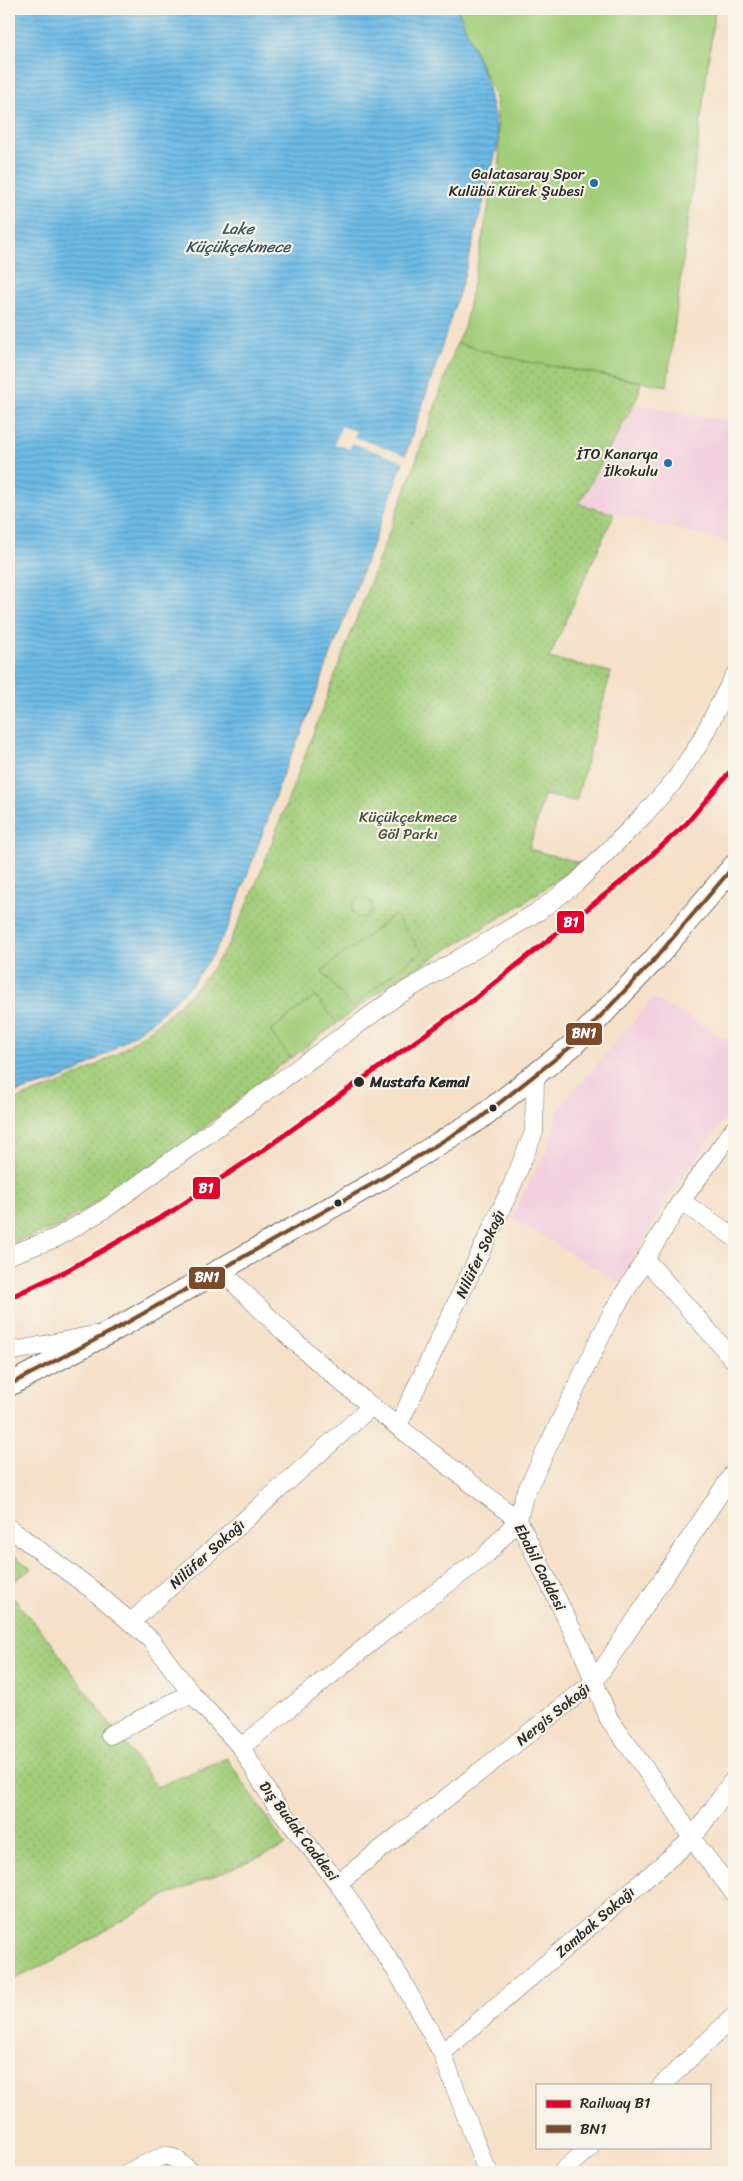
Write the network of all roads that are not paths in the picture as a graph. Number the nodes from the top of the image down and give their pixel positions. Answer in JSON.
{"nodes":[{"id":1,"x":734,"y":676,"type":"edge"},
{"id":2,"x":734,"y":866,"type":"edge"},
{"id":3,"x":535,"y":1075,"type":"junction"},
{"id":4,"x":734,"y":1128,"type":"edge"},
{"id":5,"x":681,"y":1201,"type":"junction"},
{"id":6,"x":734,"y":1237,"type":"edge"},
{"id":7,"x":9,"y":1255,"type":"edge"},
{"id":8,"x":645,"y":1259,"type":"junction"},
{"id":9,"x":220,"y":1269,"type":"junction"},
{"id":10,"x":114,"y":1330,"type":"junction"},
{"id":11,"x":9,"y":1352,"type":"edge"},
{"id":12,"x":734,"y":1360,"type":"edge"},
{"id":13,"x":9,"y":1385,"type":"edge"},
{"id":14,"x":372,"y":1406,"type":"junction"},
{"id":15,"x":398,"y":1426,"type":"junction"},
{"id":16,"x":734,"y":1472,"type":"edge"},
{"id":17,"x":518,"y":1520,"type":"junction"},
{"id":18,"x":9,"y":1528,"type":"edge"},
{"id":19,"x":131,"y":1622,"type":"junction"},
{"id":20,"x":594,"y":1682,"type":"junction"},
{"id":21,"x":191,"y":1693,"type":"junction"},
{"id":22,"x":110,"y":1735,"type":"dead end"},
{"id":23,"x":241,"y":1747,"type":"junction"},
{"id":24,"x":734,"y":1779,"type":"edge"},
{"id":25,"x":692,"y":1839,"type":"junction"},
{"id":26,"x":338,"y":1883,"type":"junction"},
{"id":27,"x":734,"y":1893,"type":"edge"},
{"id":28,"x":734,"y":2016,"type":"edge"},
{"id":29,"x":442,"y":2053,"type":"junction"},
{"id":30,"x":663,"y":2084,"type":"edge"},
{"id":31,"x":589,"y":2148,"type":"edge"},
{"id":32,"x":482,"y":2170,"type":"edge"},
{"id":33,"x":129,"y":2172,"type":"edge"},
{"id":34,"x":190,"y":2172,"type":"edge"},
{"id":35,"x":562,"y":2172,"type":"edge"}],
"edges":[{"from":1,"to":7,"type":"street"},
{"from":2,"to":3,"type":"main road"},
{"from":3,"to":9,"type":"main road"},
{"from":3,"to":15,"type":"street","name":"Nilüfer Sokağı"},
{"from":4,"to":5,"type":"street"},
{"from":5,"to":6,"type":"street"},
{"from":5,"to":8,"type":"street"},
{"from":8,"to":12,"type":"street"},
{"from":8,"to":17,"type":"street"},
{"from":9,"to":10,"type":"main road"},
{"from":9,"to":14,"type":"street","name":"Ebabil Caddesi"},
{"from":10,"to":11,"type":"street"},
{"from":10,"to":13,"type":"main road"},
{"from":14,"to":15,"type":"street","name":"Ebabil Caddesi"},
{"from":14,"to":19,"type":"street","name":"Nilüfer Sokağı"},
{"from":15,"to":17,"type":"street","name":"Ebabil Caddesi"},
{"from":16,"to":20,"type":"street","name":"Nergis Sokağı"},
{"from":17,"to":20,"type":"street","name":"Ebabil Caddesi"},
{"from":17,"to":23,"type":"street"},
{"from":18,"to":19,"type":"street","name":"Dış Budak Caddesi"},
{"from":19,"to":21,"type":"street","name":"Dış Budak Caddesi"},
{"from":20,"to":25,"type":"street","name":"Ebabil Caddesi"},
{"from":20,"to":26,"type":"street","name":"Nergis Sokağı"},
{"from":21,"to":22,"type":"street"},
{"from":21,"to":23,"type":"street","name":"Dış Budak Caddesi"},
{"from":23,"to":26,"type":"street","name":"Dış Budak Caddesi"},
{"from":24,"to":25,"type":"street","name":"Zambak Sokağı"},
{"from":25,"to":27,"type":"street","name":"Ebabil Caddesi"},
{"from":25,"to":29,"type":"street","name":"Zambak Sokağı"},
{"from":26,"to":29,"type":"street","name":"Dış Budak Caddesi"},
{"from":28,"to":30,"type":"street"},
{"from":29,"to":32,"type":"street","name":"Dış Budak Caddesi"},
{"from":31,"to":35,"type":"street"},
{"from":33,"to":34,"type":"street"}]}
